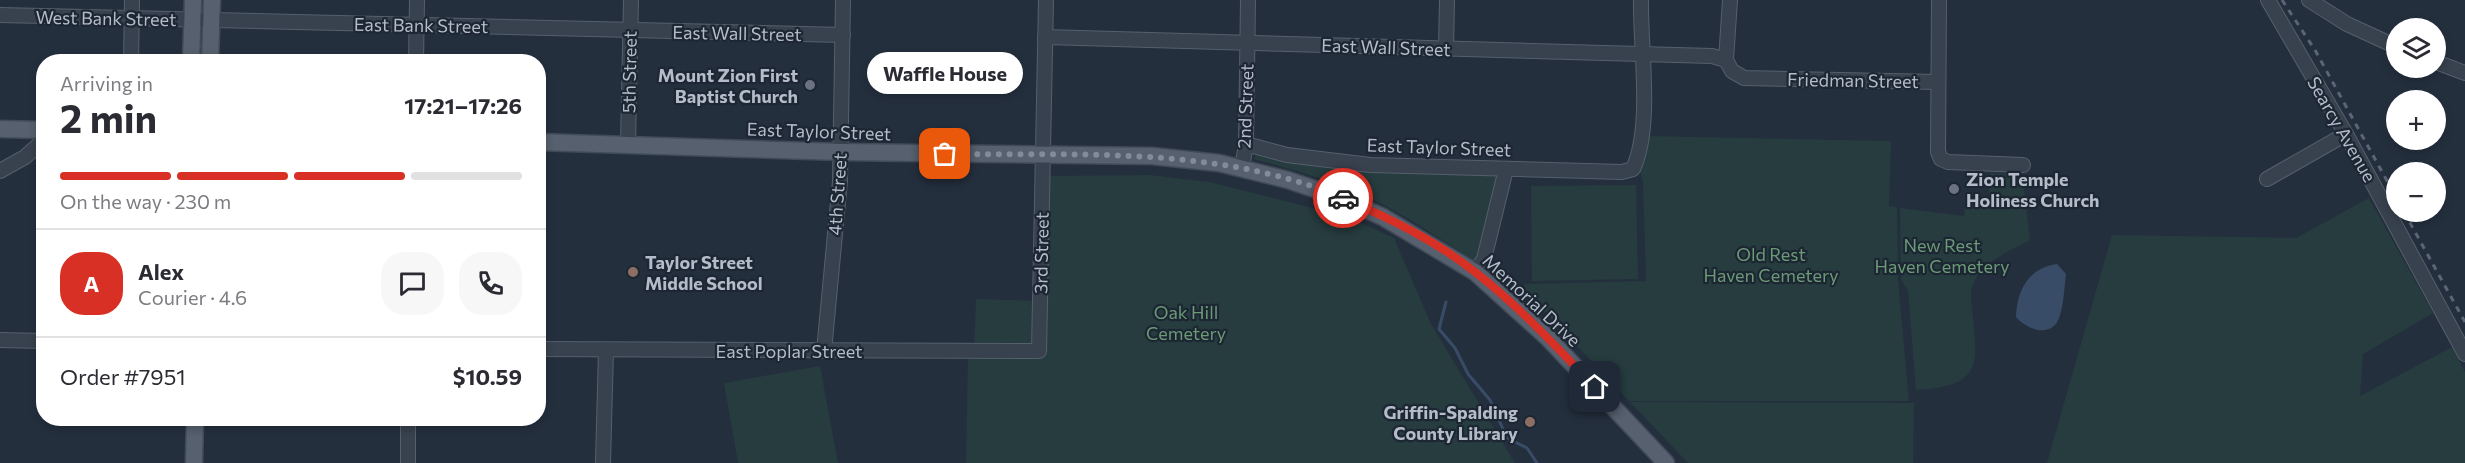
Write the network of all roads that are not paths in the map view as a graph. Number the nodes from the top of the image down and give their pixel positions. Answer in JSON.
{"nodes":[{"id":1,"x":132,"y":0,"type":"edge"},
{"id":2,"x":193,"y":0,"type":"edge"},
{"id":3,"x":212,"y":0,"type":"edge"},
{"id":4,"x":417,"y":0,"type":"edge"},
{"id":5,"x":630,"y":0,"type":"edge"},
{"id":6,"x":843,"y":0,"type":"edge"},
{"id":7,"x":1046,"y":0,"type":"edge"},
{"id":8,"x":1248,"y":0,"type":"edge"},
{"id":9,"x":1447,"y":0,"type":"edge"},
{"id":10,"x":1641,"y":0,"type":"edge"},
{"id":11,"x":1730,"y":0,"type":"edge"},
{"id":12,"x":1939,"y":0,"type":"edge"},
{"id":13,"x":2268,"y":0,"type":"edge"},
{"id":14,"x":2309,"y":0,"type":"edge"},
{"id":15,"x":0,"y":15,"type":"edge"},
{"id":16,"x":132,"y":18,"type":"junction"},
{"id":17,"x":193,"y":20,"type":"junction"},
{"id":18,"x":212,"y":21,"type":"junction"},
{"id":19,"x":416,"y":24,"type":"junction"},
{"id":20,"x":630,"y":30,"type":"junction"},
{"id":21,"x":843,"y":35,"type":"junction"},
{"id":22,"x":1045,"y":37,"type":"junction"},
{"id":23,"x":2386,"y":42,"type":"edge"},
{"id":24,"x":1247,"y":44,"type":"junction"},
{"id":25,"x":1446,"y":49,"type":"junction"},
{"id":26,"x":1642,"y":53,"type":"junction"},
{"id":27,"x":131,"y":54,"type":"edge"},
{"id":28,"x":191,"y":54,"type":"edge"},
{"id":29,"x":210,"y":54,"type":"edge"},
{"id":30,"x":416,"y":54,"type":"edge"},
{"id":31,"x":1726,"y":60,"type":"junction"},
{"id":32,"x":2446,"y":66,"type":"edge"},
{"id":33,"x":2465,"y":73,"type":"edge"},
{"id":34,"x":1937,"y":81,"type":"junction"},
{"id":35,"x":0,"y":129,"type":"edge"},
{"id":36,"x":36,"y":130,"type":"edge"},
{"id":37,"x":2346,"y":134,"type":"junction"},
{"id":38,"x":546,"y":142,"type":"edge"},
{"id":39,"x":628,"y":144,"type":"junction"},
{"id":40,"x":1246,"y":144,"type":"junction"},
{"id":41,"x":36,"y":147,"type":"edge"},
{"id":42,"x":841,"y":152,"type":"junction"},
{"id":43,"x":1043,"y":156,"type":"junction"},
{"id":44,"x":2023,"y":165,"type":"dead end"},
{"id":45,"x":1242,"y":168,"type":"junction"},
{"id":46,"x":1506,"y":169,"type":"junction"},
{"id":47,"x":0,"y":171,"type":"edge"},
{"id":48,"x":2267,"y":179,"type":"dead end"},
{"id":49,"x":1475,"y":272,"type":"junction"},
{"id":50,"x":0,"y":340,"type":"edge"},
{"id":51,"x":36,"y":341,"type":"edge"},
{"id":52,"x":546,"y":349,"type":"edge"},
{"id":53,"x":606,"y":350,"type":"junction"},
{"id":54,"x":824,"y":351,"type":"junction"},
{"id":55,"x":1039,"y":351,"type":"joint"},
{"id":56,"x":2465,"y":354,"type":"edge"},
{"id":57,"x":195,"y":426,"type":"edge"},
{"id":58,"x":408,"y":426,"type":"edge"},
{"id":59,"x":194,"y":463,"type":"edge"},
{"id":60,"x":408,"y":463,"type":"edge"},
{"id":61,"x":603,"y":463,"type":"edge"},
{"id":62,"x":1666,"y":463,"type":"edge"}],
"edges":[{"from":1,"to":16,"type":"street"},
{"from":2,"to":17,"type":"main road"},
{"from":3,"to":18,"type":"main road"},
{"from":4,"to":19,"type":"street"},
{"from":5,"to":20,"type":"street","name":"5th Street"},
{"from":6,"to":21,"type":"street","name":"4th Street"},
{"from":7,"to":22,"type":"street","name":"3rd Street"},
{"from":8,"to":24,"type":"street","name":"2nd Street"},
{"from":9,"to":25,"type":"street"},
{"from":10,"to":26,"type":"street"},
{"from":11,"to":31,"type":"street"},
{"from":12,"to":34,"type":"street"},
{"from":13,"to":37,"type":"street","name":"Searcy Avenue"},
{"from":14,"to":23,"type":"street"},
{"from":15,"to":16,"type":"street","name":"West Bank Street"},
{"from":16,"to":17,"type":"street","name":"West Bank Street"},
{"from":16,"to":27,"type":"street"},
{"from":17,"to":18,"type":"street","name":"West Bank Street"},
{"from":17,"to":28,"type":"main road"},
{"from":18,"to":19,"type":"street","name":"East Bank Street"},
{"from":18,"to":29,"type":"main road"},
{"from":19,"to":20,"type":"street","name":"East Bank Street"},
{"from":19,"to":30,"type":"street"},
{"from":20,"to":21,"type":"street","name":"East Wall Street"},
{"from":20,"to":39,"type":"street","name":"5th Street"},
{"from":21,"to":42,"type":"street","name":"4th Street"},
{"from":22,"to":24,"type":"street","name":"East Wall Street"},
{"from":22,"to":43,"type":"street","name":"3rd Street"},
{"from":24,"to":25,"type":"street","name":"East Wall Street"},
{"from":24,"to":40,"type":"street","name":"2nd Street"},
{"from":25,"to":26,"type":"street","name":"East Wall Street"},
{"from":26,"to":31,"type":"street","name":"East Wall Street"},
{"from":26,"to":46,"type":"street","name":"East Taylor Street"},
{"from":31,"to":34,"type":"street","name":"Friedman Street"},
{"from":32,"to":33,"type":"street"},
{"from":34,"to":44,"type":"street","name":"Friedman Street"},
{"from":35,"to":36,"type":"main road"},
{"from":37,"to":48,"type":"street"},
{"from":37,"to":56,"type":"street","name":"Searcy Avenue"},
{"from":38,"to":39,"type":"main road","name":"East Taylor Street"},
{"from":39,"to":42,"type":"main road","name":"East Taylor Street"},
{"from":40,"to":45,"type":"street","name":"2nd Street"},
{"from":40,"to":46,"type":"street","name":"East Taylor Street"},
{"from":41,"to":47,"type":"street"},
{"from":42,"to":43,"type":"main road","name":"East Taylor Street"},
{"from":42,"to":54,"type":"street","name":"4th Street"},
{"from":43,"to":45,"type":"main road","name":"East Taylor Street"},
{"from":43,"to":55,"type":"street","name":"3rd Street"},
{"from":45,"to":49,"type":"main road","name":"Memorial Drive"},
{"from":46,"to":49,"type":"street"},
{"from":49,"to":62,"type":"main road","name":"Memorial Drive"},
{"from":50,"to":51,"type":"street"},
{"from":52,"to":53,"type":"street","name":"East Poplar Street"},
{"from":53,"to":54,"type":"street","name":"East Poplar Street"},
{"from":53,"to":61,"type":"street"},
{"from":54,"to":55,"type":"street","name":"East Poplar Street"},
{"from":57,"to":59,"type":"main road"},
{"from":58,"to":60,"type":"street"}]}
